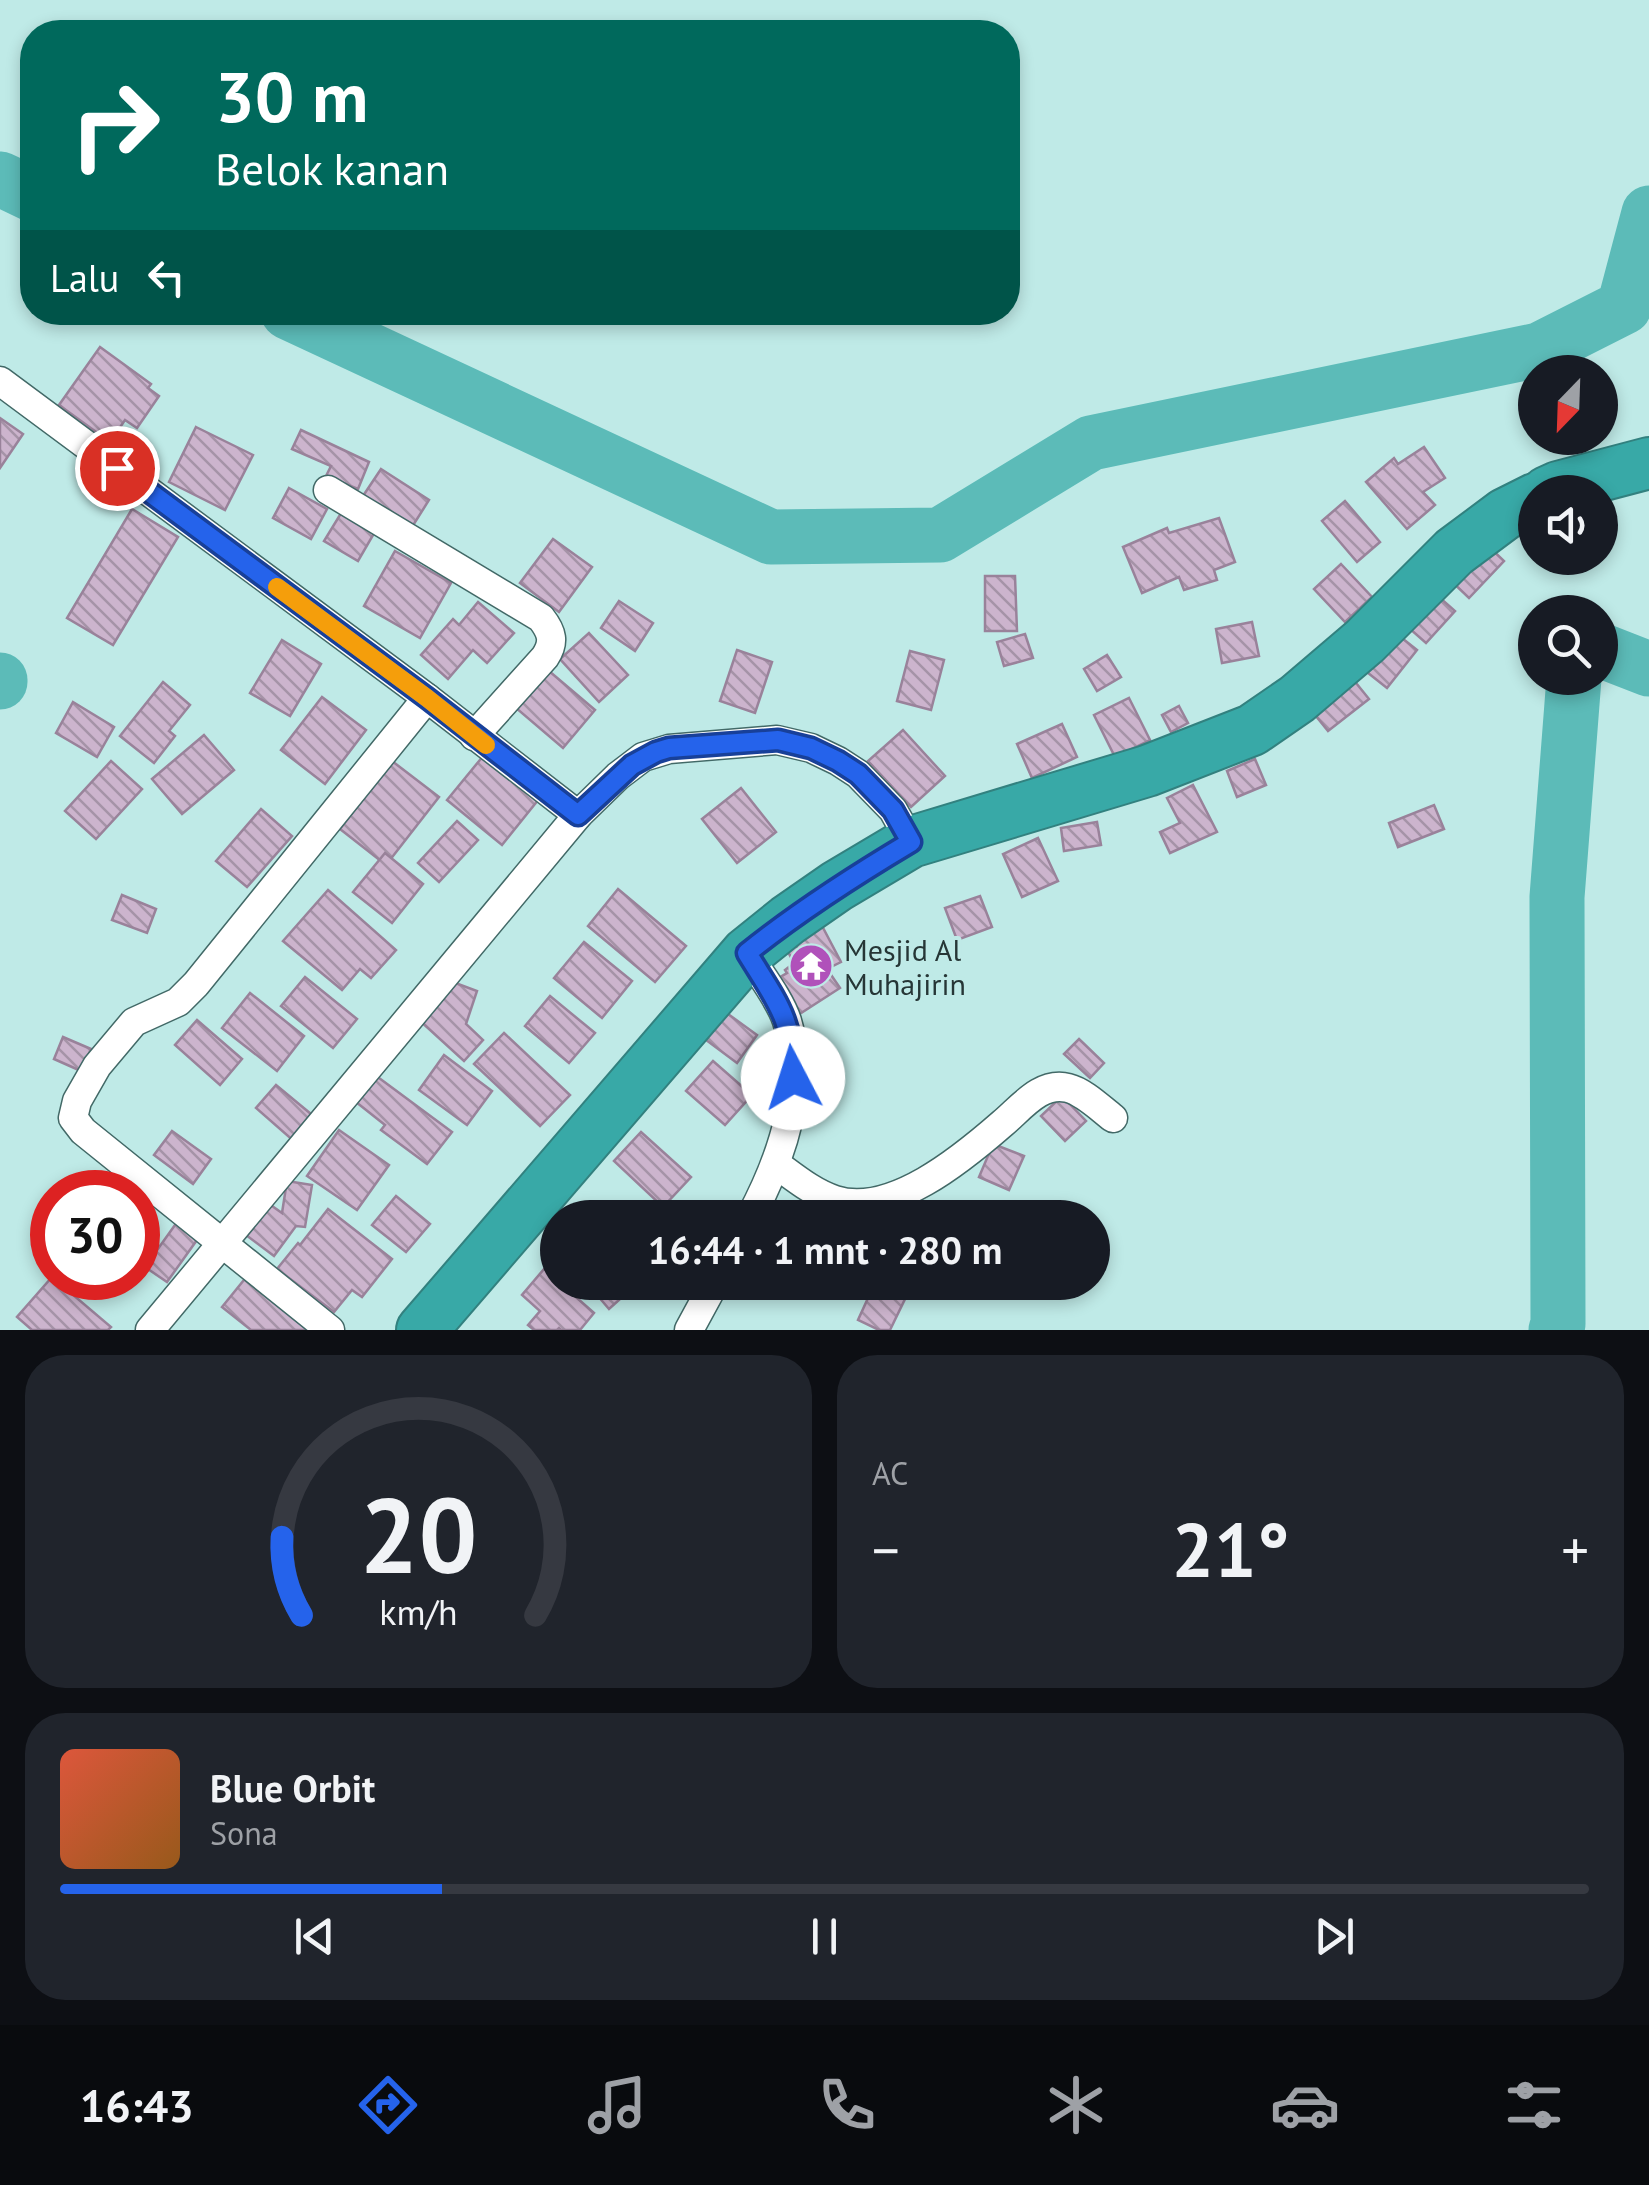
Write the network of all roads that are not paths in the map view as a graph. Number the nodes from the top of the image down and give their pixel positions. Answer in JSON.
{"nodes":[{"id":1,"x":0,"y":381,"type":"edge"},
{"id":2,"x":1649,"y":463,"type":"edge"},
{"id":3,"x":1604,"y":475,"type":"edge"},
{"id":4,"x":328,"y":490,"type":"dead end"},
{"id":5,"x":1518,"y":508,"type":"edge"},
{"id":6,"x":427,"y":698,"type":"junction"},
{"id":7,"x":474,"y":736,"type":"junction"},
{"id":8,"x":578,"y":815,"type":"junction"},
{"id":9,"x":911,"y":842,"type":"junction"},
{"id":10,"x":747,"y":953,"type":"junction"},
{"id":11,"x":1113,"y":1118,"type":"dead end"},
{"id":12,"x":776,"y":1164,"type":"junction"},
{"id":13,"x":759,"y":1200,"type":"edge"},
{"id":14,"x":223,"y":1245,"type":"junction"},
{"id":15,"x":705,"y":1300,"type":"edge"},
{"id":16,"x":150,"y":1330,"type":"edge"},
{"id":17,"x":330,"y":1330,"type":"edge"},
{"id":18,"x":422,"y":1330,"type":"edge"},
{"id":19,"x":689,"y":1330,"type":"edge"}],
"edges":[{"from":1,"to":6,"type":"street"},
{"from":2,"to":3,"type":"highway"},
{"from":4,"to":7,"type":"street"},
{"from":5,"to":9,"type":"highway"},
{"from":6,"to":7,"type":"street"},
{"from":6,"to":14,"type":"street"},
{"from":7,"to":8,"type":"street"},
{"from":8,"to":9,"type":"street"},
{"from":8,"to":14,"type":"street"},
{"from":9,"to":10,"type":"highway"},
{"from":10,"to":12,"type":"street"},
{"from":10,"to":18,"type":"highway"},
{"from":11,"to":12,"type":"street"},
{"from":12,"to":13,"type":"street"},
{"from":14,"to":16,"type":"street"},
{"from":14,"to":17,"type":"street"},
{"from":15,"to":19,"type":"street"}]}
